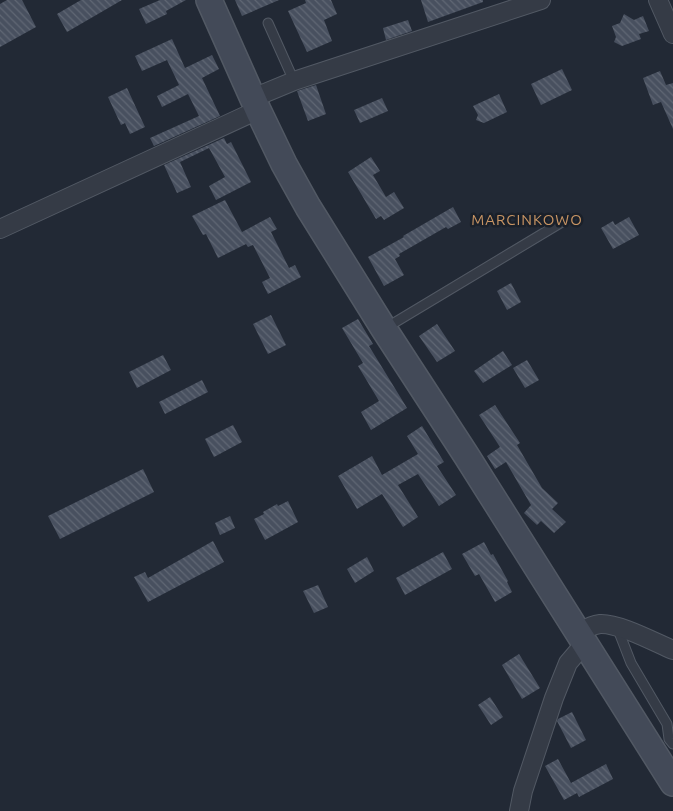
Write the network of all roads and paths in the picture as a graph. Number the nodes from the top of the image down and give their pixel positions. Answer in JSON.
{"nodes":[{"id":1,"x":209,"y":0,"type":"edge"},
{"id":2,"x":541,"y":0,"type":"edge"},
{"id":3,"x":658,"y":0,"type":"edge"},
{"id":4,"x":268,"y":23,"type":"dead end"},
{"id":5,"x":673,"y":34,"type":"edge"},
{"id":6,"x":294,"y":81,"type":"junction"},
{"id":7,"x":256,"y":104,"type":"junction"},
{"id":8,"x":562,"y":222,"type":"dead end"},
{"id":9,"x":0,"y":228,"type":"edge"},
{"id":10,"x":384,"y":329,"type":"junction"},
{"id":11,"x":617,"y":626,"type":"junction"},
{"id":12,"x":582,"y":638,"type":"junction"},
{"id":13,"x":673,"y":650,"type":"edge"},
{"id":14,"x":673,"y":744,"type":"edge"},
{"id":15,"x":673,"y":783,"type":"edge"},
{"id":16,"x":519,"y":811,"type":"edge"}],
"edges":[{"from":1,"to":7,"type":"street"},
{"from":2,"to":6,"type":"street"},
{"from":3,"to":5,"type":"street"},
{"from":4,"to":6,"type":"lane"},
{"from":6,"to":7,"type":"street"},
{"from":7,"to":9,"type":"street"},
{"from":7,"to":10,"type":"street"},
{"from":8,"to":10,"type":"lane"},
{"from":10,"to":12,"type":"street"},
{"from":11,"to":12,"type":"street"},
{"from":11,"to":13,"type":"street"},
{"from":11,"to":14,"type":"lane"},
{"from":12,"to":15,"type":"street"},
{"from":12,"to":16,"type":"street"}]}
